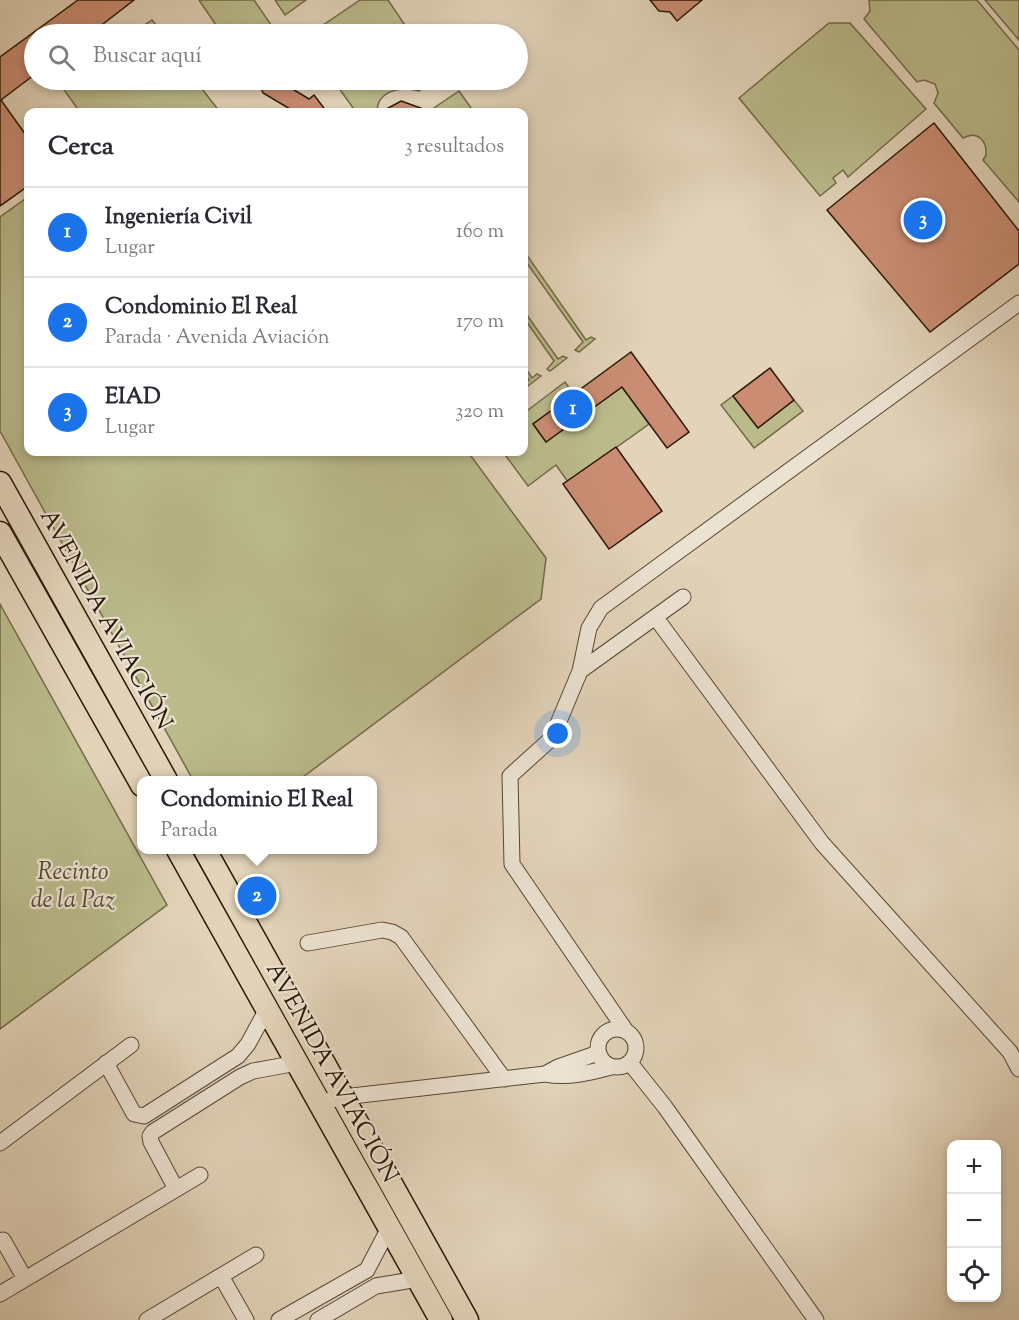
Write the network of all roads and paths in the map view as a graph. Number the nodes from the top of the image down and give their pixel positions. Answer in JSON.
{"nodes":[{"id":1,"x":1019,"y":303,"type":"edge"},
{"id":2,"x":1,"y":487,"type":"edge"},
{"id":3,"x":0,"y":532,"type":"edge"},
{"id":4,"x":683,"y":597,"type":"dead end"},
{"id":5,"x":656,"y":618,"type":"junction"},
{"id":6,"x":580,"y":671,"type":"junction"},
{"id":7,"x":164,"y":776,"type":"edge"},
{"id":8,"x":137,"y":778,"type":"edge"},
{"id":9,"x":181,"y":854,"type":"edge"},
{"id":10,"x":208,"y":854,"type":"edge"},
{"id":11,"x":308,"y":943,"type":"dead end"},
{"id":12,"x":608,"y":1006,"type":"junction"},
{"id":13,"x":267,"y":1009,"type":"junction"},
{"id":14,"x":626,"y":1030,"type":"junction"},
{"id":15,"x":604,"y":1034,"type":"junction"},
{"id":16,"x":131,"y":1045,"type":"dead end"},
{"id":17,"x":598,"y":1053,"type":"junction"},
{"id":18,"x":297,"y":1063,"type":"junction"},
{"id":19,"x":630,"y":1063,"type":"junction"},
{"id":20,"x":106,"y":1064,"type":"junction"},
{"id":21,"x":612,"y":1067,"type":"junction"},
{"id":22,"x":1019,"y":1069,"type":"edge"},
{"id":23,"x":215,"y":1072,"type":"junction"},
{"id":24,"x":545,"y":1074,"type":"junction"},
{"id":25,"x":504,"y":1079,"type":"junction"},
{"id":26,"x":224,"y":1087,"type":"junction"},
{"id":27,"x":343,"y":1097,"type":"junction"},
{"id":28,"x":320,"y":1103,"type":"junction"},
{"id":29,"x":0,"y":1143,"type":"edge"},
{"id":30,"x":200,"y":1175,"type":"dead end"},
{"id":31,"x":176,"y":1190,"type":"junction"},
{"id":32,"x":389,"y":1228,"type":"junction"},
{"id":33,"x":3,"y":1240,"type":"dead end"},
{"id":34,"x":256,"y":1255,"type":"dead end"},
{"id":35,"x":221,"y":1276,"type":"junction"},
{"id":36,"x":25,"y":1279,"type":"junction"},
{"id":37,"x":418,"y":1279,"type":"junction"},
{"id":38,"x":0,"y":1293,"type":"edge"},
{"id":39,"x":147,"y":1320,"type":"edge"},
{"id":40,"x":246,"y":1320,"type":"edge"},
{"id":41,"x":279,"y":1320,"type":"edge"},
{"id":42,"x":318,"y":1320,"type":"edge"},
{"id":43,"x":441,"y":1320,"type":"edge"},
{"id":44,"x":467,"y":1320,"type":"edge"},
{"id":45,"x":816,"y":1320,"type":"edge"}],
"edges":[{"from":1,"to":6,"type":"street"},
{"from":2,"to":7,"type":"main road","name":"AVENIDA AVIACIÓN"},
{"from":3,"to":8,"type":"main road","name":"AVENIDA AVIACIÓN"},
{"from":4,"to":5,"type":"street"},
{"from":5,"to":6,"type":"street"},
{"from":5,"to":22,"type":"street"},
{"from":6,"to":12,"type":"street"},
{"from":9,"to":13,"type":"main road","name":"AVENIDA AVIACIÓN"},
{"from":10,"to":27,"type":"main road","name":"AVENIDA AVIACIÓN"},
{"from":11,"to":25,"type":"street"},
{"from":12,"to":14,"type":"street"},
{"from":12,"to":15,"type":"street"},
{"from":13,"to":18,"type":"main road","name":"AVENIDA AVIACIÓN"},
{"from":13,"to":23,"type":"street"},
{"from":14,"to":15,"type":"street"},
{"from":14,"to":19,"type":"street"},
{"from":15,"to":17,"type":"street"},
{"from":16,"to":20,"type":"street"},
{"from":17,"to":21,"type":"street"},
{"from":17,"to":24,"type":"street"},
{"from":18,"to":26,"type":"street"},
{"from":18,"to":28,"type":"main road","name":"AVENIDA AVIACIÓN"},
{"from":19,"to":21,"type":"street"},
{"from":19,"to":45,"type":"street"},
{"from":20,"to":23,"type":"street"},
{"from":20,"to":29,"type":"street"},
{"from":21,"to":24,"type":"street"},
{"from":23,"to":26,"type":"street"},
{"from":24,"to":25,"type":"street"},
{"from":25,"to":27,"type":"street"},
{"from":26,"to":31,"type":"street"},
{"from":27,"to":28,"type":"street"},
{"from":27,"to":44,"type":"main road","name":"AVENIDA AVIACIÓN"},
{"from":28,"to":32,"type":"main road","name":"AVENIDA AVIACIÓN"},
{"from":30,"to":31,"type":"street"},
{"from":31,"to":36,"type":"street"},
{"from":32,"to":37,"type":"main road","name":"AVENIDA AVIACIÓN"},
{"from":32,"to":41,"type":"street"},
{"from":33,"to":36,"type":"street"},
{"from":34,"to":35,"type":"street"},
{"from":35,"to":39,"type":"street"},
{"from":35,"to":40,"type":"street"},
{"from":36,"to":38,"type":"street"},
{"from":37,"to":42,"type":"street"},
{"from":37,"to":43,"type":"main road","name":"AVENIDA AVIACIÓN"}]}
